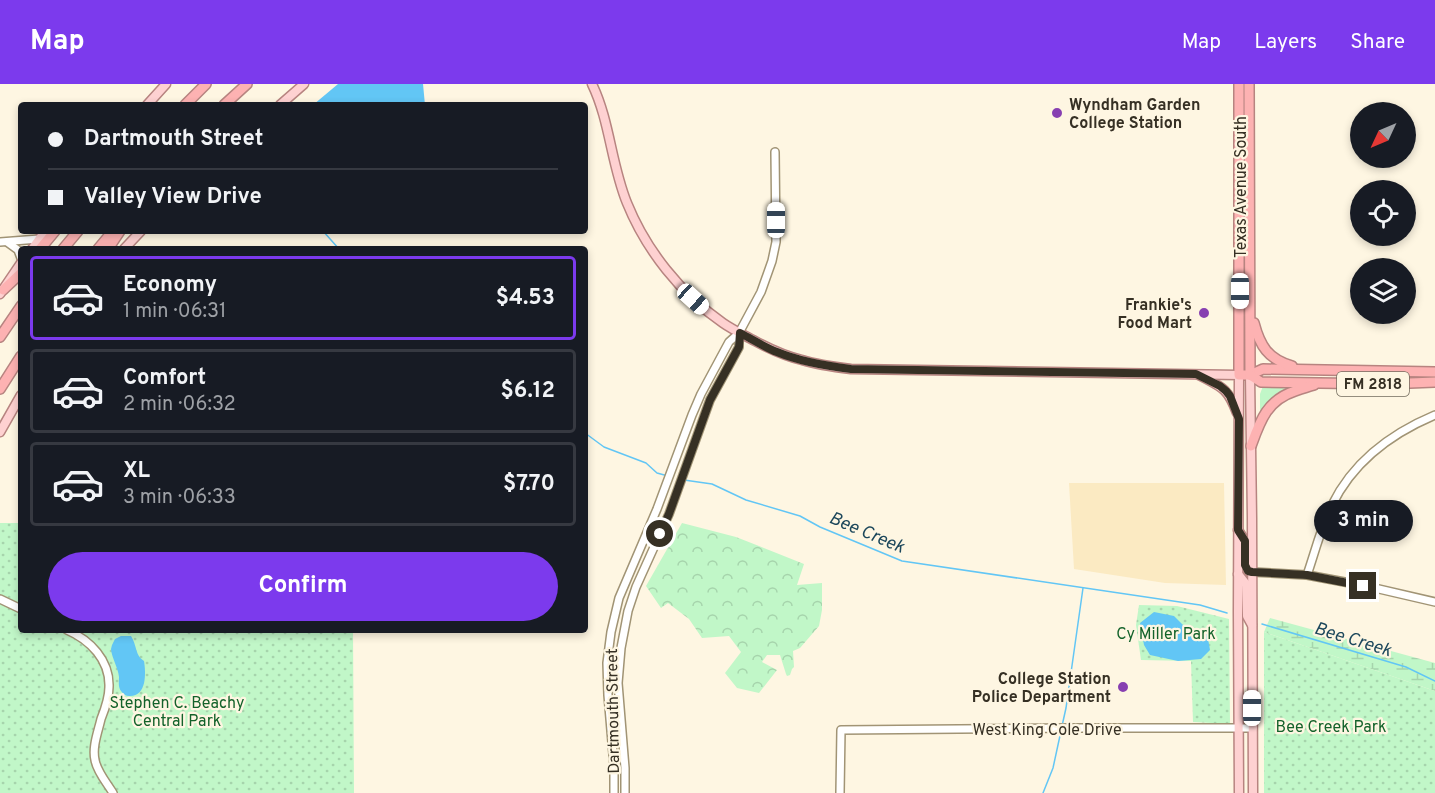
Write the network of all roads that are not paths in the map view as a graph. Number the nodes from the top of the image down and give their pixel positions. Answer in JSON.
{"nodes":[{"id":1,"x":166,"y":84,"type":"edge"},
{"id":2,"x":206,"y":84,"type":"edge"},
{"id":3,"x":246,"y":84,"type":"edge"},
{"id":4,"x":304,"y":84,"type":"edge"},
{"id":5,"x":592,"y":84,"type":"edge"},
{"id":6,"x":1239,"y":84,"type":"edge"},
{"id":7,"x":1249,"y":84,"type":"edge"},
{"id":8,"x":150,"y":102,"type":"edge"},
{"id":9,"x":187,"y":102,"type":"edge"},
{"id":10,"x":227,"y":102,"type":"edge"},
{"id":11,"x":283,"y":102,"type":"edge"},
{"id":12,"x":775,"y":152,"type":"dead end"},
{"id":13,"x":76,"y":234,"type":"edge"},
{"id":14,"x":110,"y":234,"type":"edge"},
{"id":15,"x":138,"y":234,"type":"edge"},
{"id":16,"x":41,"y":240,"type":"edge"},
{"id":17,"x":3,"y":242,"type":"edge"},
{"id":18,"x":66,"y":246,"type":"edge"},
{"id":19,"x":100,"y":246,"type":"edge"},
{"id":20,"x":127,"y":246,"type":"edge"},
{"id":21,"x":18,"y":250,"type":"edge"},
{"id":22,"x":18,"y":267,"type":"edge"},
{"id":23,"x":18,"y":276,"type":"edge"},
{"id":24,"x":1,"y":292,"type":"edge"},
{"id":25,"x":18,"y":310,"type":"edge"},
{"id":26,"x":1250,"y":310,"type":"junction"},
{"id":27,"x":740,"y":333,"type":"junction"},
{"id":28,"x":0,"y":337,"type":"edge"},
{"id":29,"x":18,"y":361,"type":"edge"},
{"id":30,"x":1306,"y":369,"type":"junction"},
{"id":31,"x":1435,"y":372,"type":"edge"},
{"id":32,"x":1196,"y":374,"type":"junction"},
{"id":33,"x":1239,"y":375,"type":"junction"},
{"id":34,"x":1250,"y":375,"type":"junction"},
{"id":35,"x":1435,"y":382,"type":"edge"},
{"id":36,"x":1321,"y":383,"type":"junction"},
{"id":37,"x":0,"y":389,"type":"edge"},
{"id":38,"x":18,"y":400,"type":"edge"},
{"id":39,"x":1435,"y":415,"type":"edge"},
{"id":40,"x":1239,"y":419,"type":"junction"},
{"id":41,"x":0,"y":432,"type":"edge"},
{"id":42,"x":1251,"y":446,"type":"junction"},
{"id":43,"x":1238,"y":530,"type":"junction"},
{"id":44,"x":1252,"y":572,"type":"junction"},
{"id":45,"x":1238,"y":574,"type":"junction"},
{"id":46,"x":1307,"y":575,"type":"junction"},
{"id":47,"x":0,"y":599,"type":"edge"},
{"id":48,"x":1435,"y":602,"type":"edge"},
{"id":49,"x":18,"y":608,"type":"edge"},
{"id":50,"x":1252,"y":625,"type":"junction"},
{"id":51,"x":72,"y":633,"type":"edge"},
{"id":52,"x":1238,"y":728,"type":"junction"},
{"id":53,"x":1252,"y":728,"type":"junction"},
{"id":54,"x":113,"y":793,"type":"edge"},
{"id":55,"x":614,"y":793,"type":"edge"},
{"id":56,"x":625,"y":793,"type":"edge"},
{"id":57,"x":840,"y":793,"type":"edge"},
{"id":58,"x":1239,"y":793,"type":"edge"},
{"id":59,"x":1253,"y":793,"type":"edge"}],
"edges":[{"from":1,"to":8,"type":"main road"},
{"from":2,"to":9,"type":"highway"},
{"from":3,"to":10,"type":"highway"},
{"from":4,"to":11,"type":"main road"},
{"from":5,"to":27,"type":"main road","number":"FM 2818"},
{"from":6,"to":33,"type":"highway","name":"Texas Avenue South"},
{"from":7,"to":26,"type":"highway","name":"Texas Avenue South"},
{"from":12,"to":27,"type":"street","name":"Dartmouth Street"},
{"from":13,"to":18,"type":"highway"},
{"from":14,"to":19,"type":"highway"},
{"from":15,"to":20,"type":"main road"},
{"from":16,"to":17,"type":"street"},
{"from":17,"to":21,"type":"street"},
{"from":22,"to":24,"type":"main road"},
{"from":23,"to":24,"type":"highway"},
{"from":25,"to":28,"type":"highway"},
{"from":26,"to":30,"type":"highway"},
{"from":26,"to":34,"type":"highway","name":"Texas Avenue South"},
{"from":27,"to":32,"type":"main road","number":"FM 2818"},
{"from":27,"to":55,"type":"street","name":"Dartmouth Street"},
{"from":27,"to":56,"type":"street","name":"Dartmouth Street"},
{"from":29,"to":37,"type":"highway"},
{"from":30,"to":31,"type":"highway","number":"FM 2818"},
{"from":30,"to":34,"type":"highway","number":"FM 2818"},
{"from":32,"to":33,"type":"main road","number":"FM 2818"},
{"from":32,"to":40,"type":"main road"},
{"from":33,"to":34,"type":"highway","number":"FM 2818"},
{"from":33,"to":40,"type":"main road","name":"Texas Avenue South"},
{"from":34,"to":36,"type":"highway","number":"FM 2818"},
{"from":34,"to":42,"type":"main road","name":"Texas Avenue South"},
{"from":35,"to":36,"type":"highway","number":"FM 2818"},
{"from":36,"to":42,"type":"highway"},
{"from":38,"to":41,"type":"main road"},
{"from":39,"to":46,"type":"street"},
{"from":40,"to":43,"type":"main road","name":"Texas Avenue South"},
{"from":42,"to":44,"type":"main road","name":"Texas Avenue South"},
{"from":43,"to":44,"type":"main road"},
{"from":43,"to":45,"type":"main road","name":"Texas Avenue South"},
{"from":44,"to":46,"type":"street"},
{"from":44,"to":50,"type":"main road","name":"Texas Avenue South"},
{"from":45,"to":50,"type":"main road"},
{"from":45,"to":52,"type":"main road","name":"Texas Avenue South"},
{"from":46,"to":48,"type":"street"},
{"from":47,"to":49,"type":"street"},
{"from":50,"to":53,"type":"main road","name":"Texas Avenue South"},
{"from":51,"to":54,"type":"street"},
{"from":52,"to":53,"type":"street","name":"West King Cole Drive"},
{"from":52,"to":57,"type":"street","name":"West King Cole Drive"},
{"from":52,"to":58,"type":"main road","name":"Texas Avenue South"},
{"from":53,"to":59,"type":"main road","name":"Texas Avenue South"}]}
